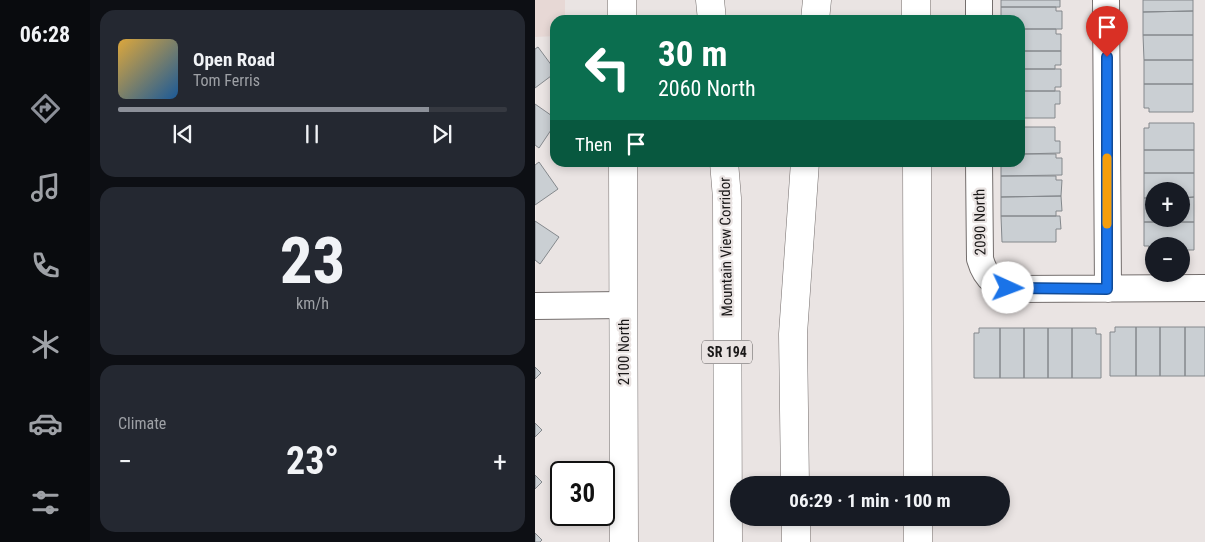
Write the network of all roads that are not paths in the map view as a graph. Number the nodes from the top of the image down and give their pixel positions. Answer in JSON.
{"nodes":[{"id":1,"x":622,"y":0,"type":"edge"},
{"id":2,"x":710,"y":0,"type":"edge"},
{"id":3,"x":817,"y":0,"type":"edge"},
{"id":4,"x":916,"y":0,"type":"edge"},
{"id":5,"x":979,"y":0,"type":"edge"},
{"id":6,"x":1106,"y":0,"type":"edge"},
{"id":7,"x":622,"y":15,"type":"edge"},
{"id":8,"x":712,"y":15,"type":"edge"},
{"id":9,"x":816,"y":15,"type":"edge"},
{"id":10,"x":916,"y":15,"type":"edge"},
{"id":11,"x":979,"y":15,"type":"edge"},
{"id":12,"x":623,"y":167,"type":"edge"},
{"id":13,"x":724,"y":167,"type":"edge"},
{"id":14,"x":805,"y":167,"type":"edge"},
{"id":15,"x":917,"y":167,"type":"edge"},
{"id":16,"x":979,"y":167,"type":"edge"},
{"id":17,"x":1205,"y":288,"type":"edge"},
{"id":18,"x":1107,"y":289,"type":"junction"},
{"id":19,"x":623,"y":305,"type":"junction"},
{"id":20,"x":535,"y":306,"type":"edge"},
{"id":21,"x":795,"y":476,"type":"edge"},
{"id":22,"x":918,"y":476,"type":"edge"},
{"id":23,"x":796,"y":526,"type":"edge"},
{"id":24,"x":918,"y":526,"type":"edge"},
{"id":25,"x":624,"y":542,"type":"edge"},
{"id":26,"x":728,"y":542,"type":"edge"},
{"id":27,"x":796,"y":542,"type":"edge"},
{"id":28,"x":918,"y":542,"type":"edge"}],
"edges":[{"from":1,"to":7,"type":"main road"},
{"from":2,"to":8,"type":"main road"},
{"from":3,"to":9,"type":"main road"},
{"from":4,"to":10,"type":"main road"},
{"from":5,"to":11,"type":"street"},
{"from":6,"to":18,"type":"street"},
{"from":12,"to":19,"type":"main road","name":"2100 North"},
{"from":13,"to":26,"type":"main road","name":"Mountain View Corridor","number":"SR 194"},
{"from":14,"to":21,"type":"main road"},
{"from":15,"to":22,"type":"main road"},
{"from":16,"to":18,"type":"street","name":"2090 North"},
{"from":17,"to":18,"type":"street"},
{"from":19,"to":20,"type":"street"},
{"from":19,"to":25,"type":"main road","name":"2100 North"},
{"from":23,"to":27,"type":"main road"},
{"from":24,"to":28,"type":"main road"}]}
